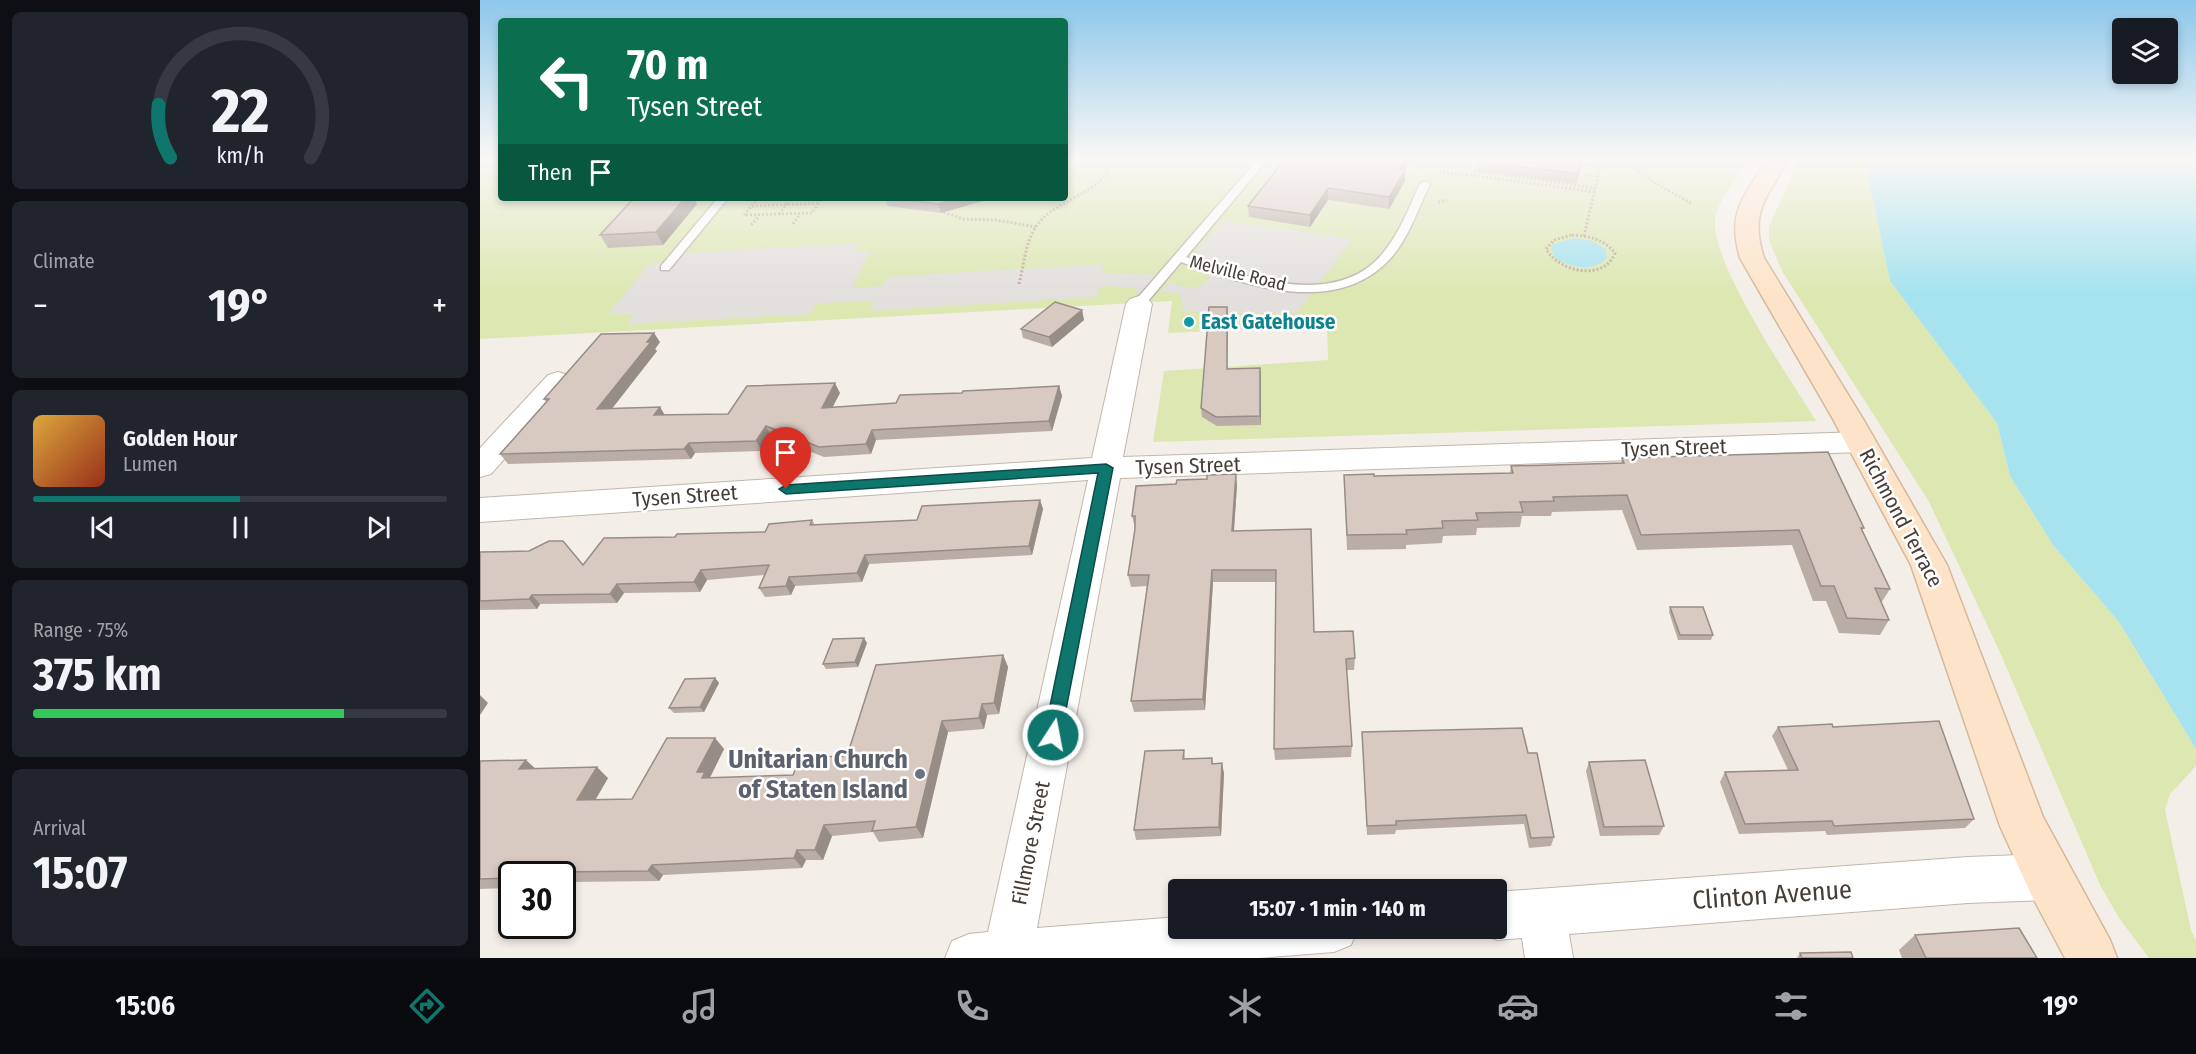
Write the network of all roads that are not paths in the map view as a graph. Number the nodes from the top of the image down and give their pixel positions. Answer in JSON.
{"nodes":[{"id":1,"x":718,"y":204,"type":"edge"},
{"id":2,"x":1225,"y":204,"type":"edge"},
{"id":3,"x":1415,"y":204,"type":"edge"},
{"id":4,"x":1751,"y":204,"type":"edge"},
{"id":5,"x":1179,"y":258,"type":"junction"},
{"id":6,"x":665,"y":268,"type":"dead end"},
{"id":7,"x":1139,"y":304,"type":"joint"},
{"id":8,"x":558,"y":381,"type":"edge"},
{"id":9,"x":1861,"y":442,"type":"junction"},
{"id":10,"x":480,"y":467,"type":"edge"},
{"id":11,"x":1106,"y":468,"type":"junction"},
{"id":12,"x":480,"y":510,"type":"edge"},
{"id":13,"x":2048,"y":877,"type":"junction"},
{"id":14,"x":1519,"y":914,"type":"edge"},
{"id":15,"x":1205,"y":939,"type":"edge"},
{"id":16,"x":995,"y":957,"type":"edge"},
{"id":17,"x":1549,"y":958,"type":"edge"},
{"id":18,"x":2092,"y":958,"type":"edge"}],
"edges":[{"from":1,"to":6,"type":"lane"},
{"from":2,"to":5,"type":"lane"},
{"from":3,"to":5,"type":"lane","name":"Melville Road"},
{"from":4,"to":9,"type":"main road","name":"Richmond Terrace"},
{"from":5,"to":7,"type":"lane"},
{"from":7,"to":11,"type":"street","name":"Fillmore Street"},
{"from":8,"to":10,"type":"street"},
{"from":9,"to":11,"type":"street","name":"Tysen Street"},
{"from":9,"to":13,"type":"main road","name":"Richmond Terrace"},
{"from":11,"to":12,"type":"street","name":"Tysen Street"},
{"from":11,"to":16,"type":"street","name":"Fillmore Street"},
{"from":13,"to":14,"type":"street","name":"Clinton Avenue"},
{"from":13,"to":18,"type":"main road","name":"Richmond Terrace"},
{"from":14,"to":17,"type":"street"},
{"from":15,"to":16,"type":"street"}]}
